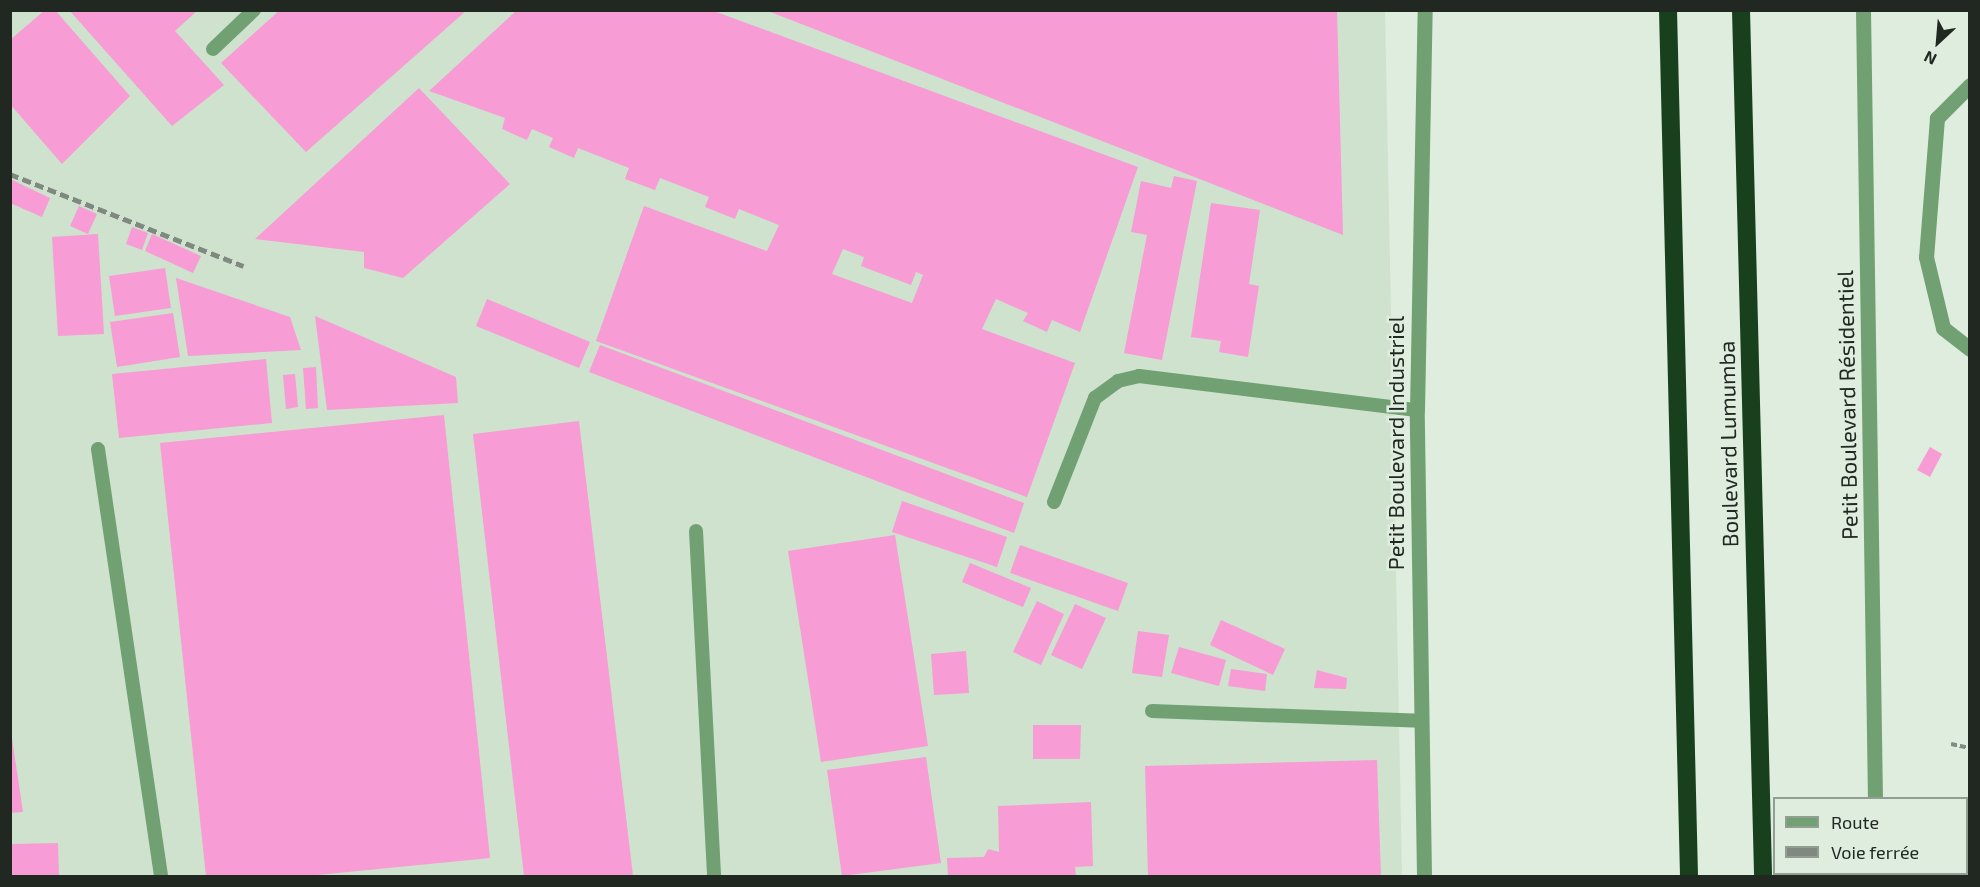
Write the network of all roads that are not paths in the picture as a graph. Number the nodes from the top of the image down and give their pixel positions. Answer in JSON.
{"nodes":[{"id":1,"x":254,"y":10,"type":"edge"},
{"id":2,"x":1425,"y":10,"type":"edge"},
{"id":3,"x":1668,"y":10,"type":"edge"},
{"id":4,"x":1741,"y":10,"type":"edge"},
{"id":5,"x":1863,"y":10,"type":"edge"},
{"id":6,"x":213,"y":49,"type":"dead end"},
{"id":7,"x":1970,"y":85,"type":"edge"},
{"id":8,"x":1970,"y":349,"type":"edge"},
{"id":9,"x":1417,"y":410,"type":"junction"},
{"id":10,"x":98,"y":449,"type":"dead end"},
{"id":11,"x":1054,"y":502,"type":"dead end"},
{"id":12,"x":696,"y":531,"type":"dead end"},
{"id":13,"x":1152,"y":711,"type":"dead end"},
{"id":14,"x":1420,"y":721,"type":"junction"},
{"id":15,"x":1875,"y":797,"type":"edge"},
{"id":16,"x":161,"y":876,"type":"edge"},
{"id":17,"x":714,"y":876,"type":"edge"},
{"id":18,"x":1424,"y":876,"type":"edge"},
{"id":19,"x":1689,"y":876,"type":"edge"},
{"id":20,"x":1763,"y":876,"type":"edge"}],
"edges":[{"from":1,"to":6,"type":"lane"},
{"from":2,"to":9,"type":"street","name":"Petit Boulevard Industriel"},
{"from":3,"to":19,"type":"highway"},
{"from":4,"to":20,"type":"highway","name":"Boulevard Lumumba"},
{"from":5,"to":15,"type":"street","name":"Petit Boulevard Résidentiel"},
{"from":7,"to":8,"type":"street"},
{"from":9,"to":11,"type":"lane"},
{"from":9,"to":14,"type":"street","name":"Petit Boulevard Industriel"},
{"from":10,"to":16,"type":"lane"},
{"from":12,"to":17,"type":"lane"},
{"from":13,"to":14,"type":"lane"},
{"from":14,"to":18,"type":"street","name":"Petit Boulevard Industriel"}]}
